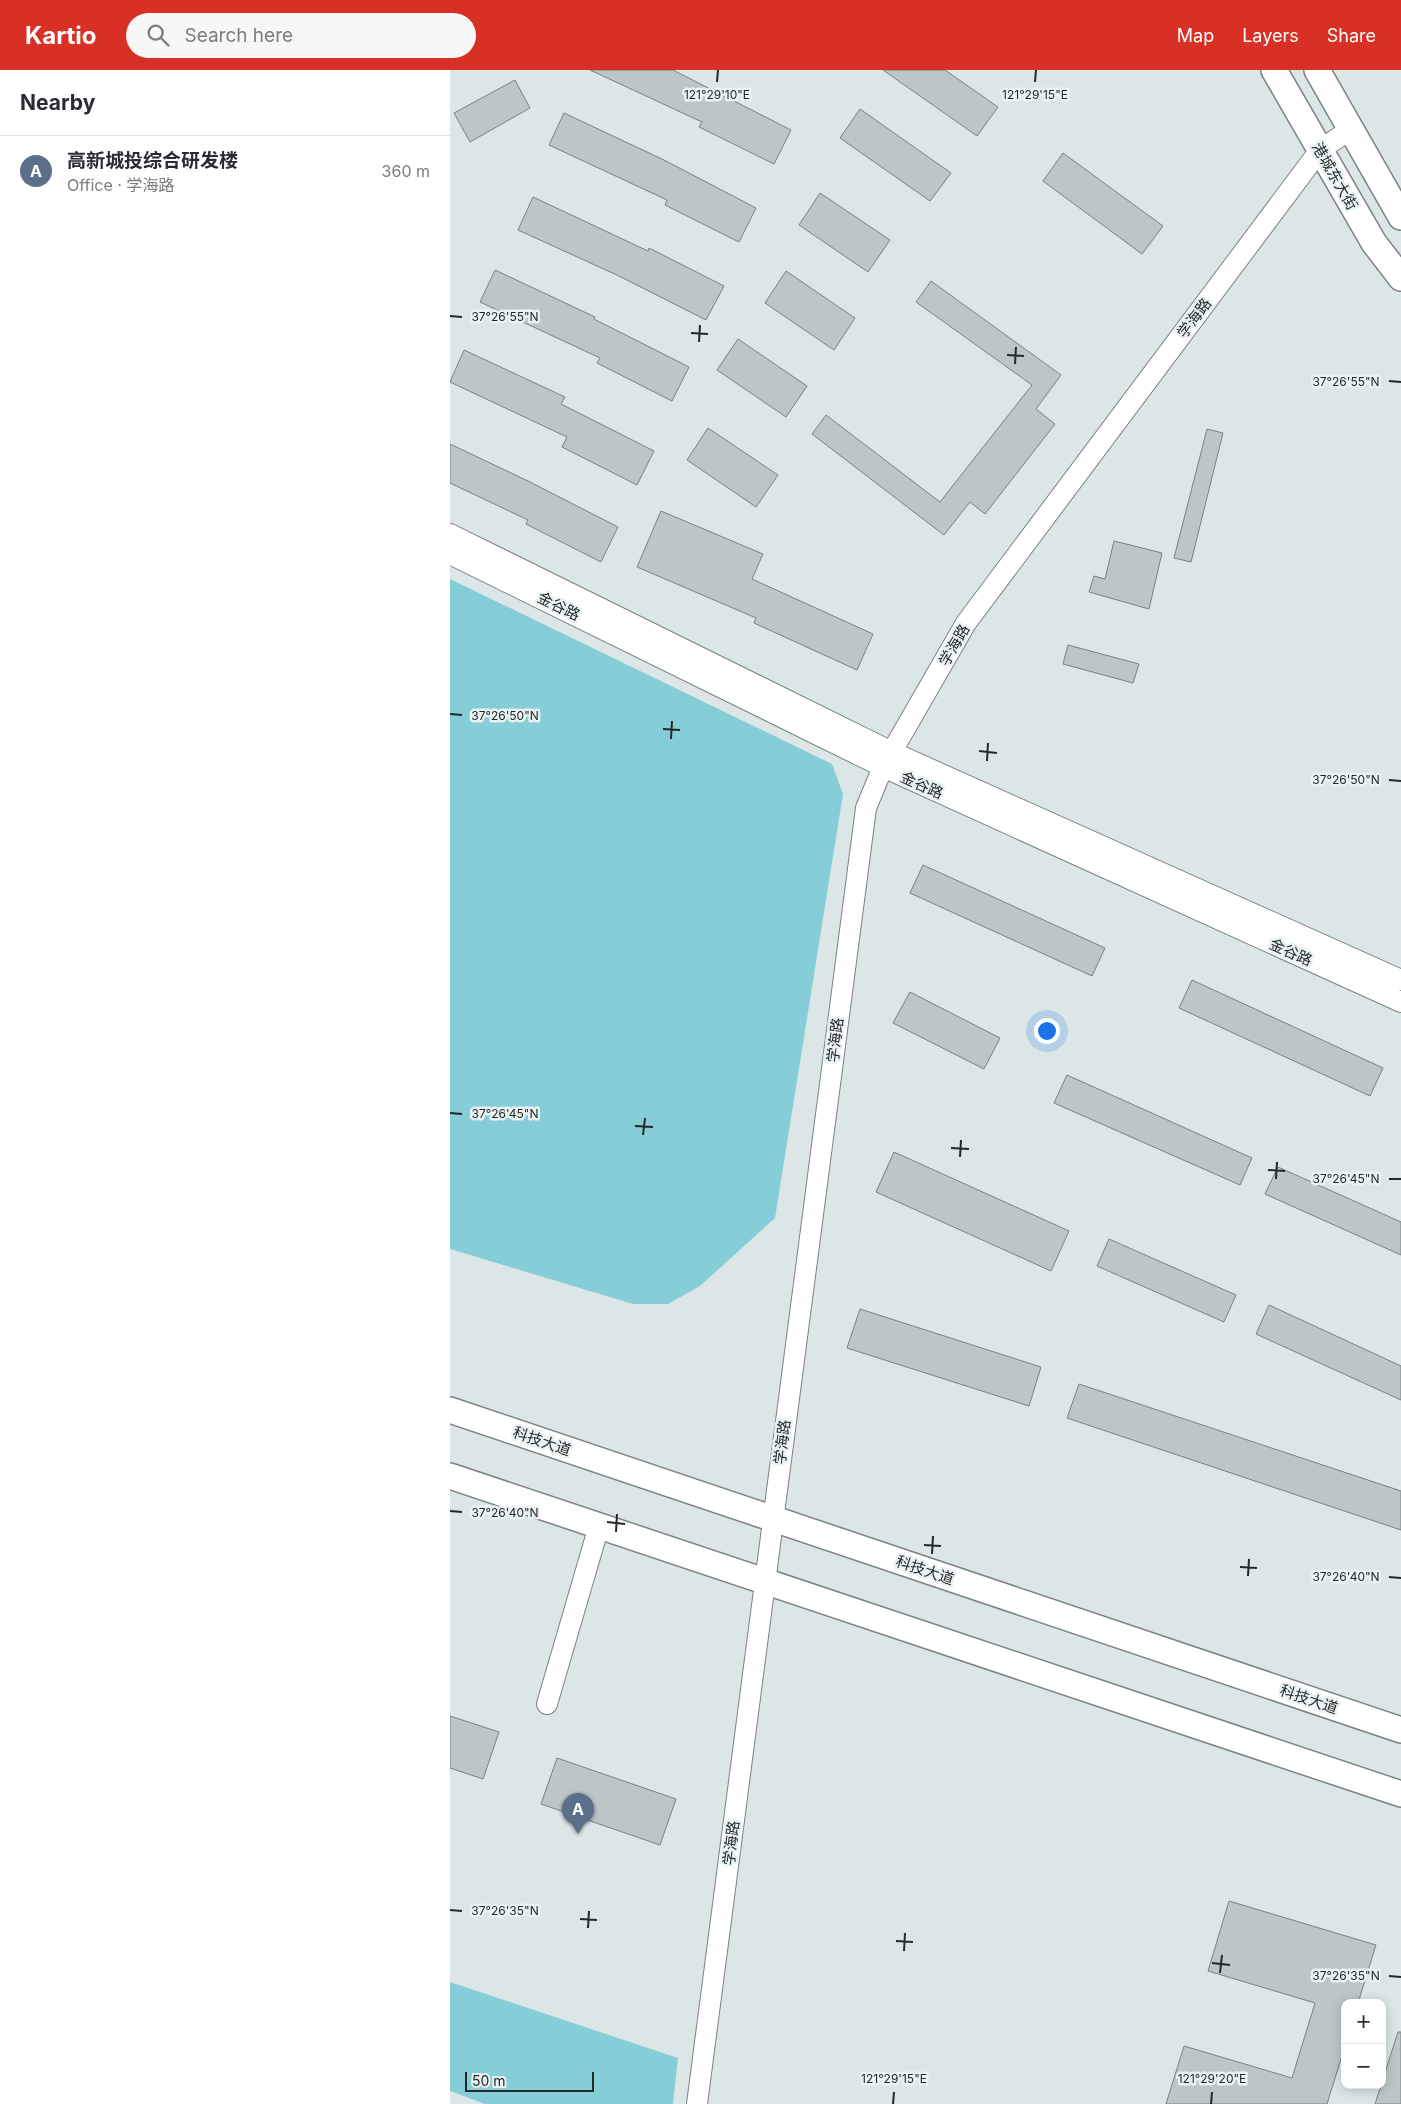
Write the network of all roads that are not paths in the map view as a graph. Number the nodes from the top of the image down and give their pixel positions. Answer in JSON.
{"nodes":[{"id":1,"x":1274,"y":70,"type":"edge"},
{"id":2,"x":1317,"y":70,"type":"edge"},
{"id":3,"x":1351,"y":129,"type":"junction"},
{"id":4,"x":1320,"y":150,"type":"junction"},
{"id":5,"x":1401,"y":217,"type":"edge"},
{"id":6,"x":1401,"y":278,"type":"edge"},
{"id":7,"x":450,"y":534,"type":"edge"},
{"id":8,"x":450,"y":554,"type":"edge"},
{"id":9,"x":888,"y":759,"type":"junction"},
{"id":10,"x":1401,"y":980,"type":"edge"},
{"id":11,"x":1401,"y":1002,"type":"edge"},
{"id":12,"x":450,"y":1410,"type":"edge"},
{"id":13,"x":450,"y":1476,"type":"edge"},
{"id":14,"x":772,"y":1519,"type":"junction"},
{"id":15,"x":599,"y":1526,"type":"junction"},
{"id":16,"x":765,"y":1581,"type":"junction"},
{"id":17,"x":546,"y":1704,"type":"dead end"},
{"id":18,"x":1401,"y":1730,"type":"edge"},
{"id":19,"x":1401,"y":1794,"type":"edge"},
{"id":20,"x":697,"y":2104,"type":"edge"}],
"edges":[{"from":1,"to":4,"type":"main road","name":"港城东大街"},
{"from":2,"to":3,"type":"main road"},
{"from":3,"to":4,"type":"street","name":"学海路"},
{"from":3,"to":5,"type":"main road"},
{"from":4,"to":6,"type":"main road","name":"港城东大街"},
{"from":4,"to":9,"type":"street","name":"学海路"},
{"from":7,"to":9,"type":"street","name":"金谷路"},
{"from":8,"to":9,"type":"street","name":"金谷路"},
{"from":9,"to":10,"type":"street","name":"金谷路"},
{"from":9,"to":11,"type":"street","name":"金谷路"},
{"from":9,"to":14,"type":"street","name":"学海路"},
{"from":12,"to":14,"type":"main road","name":"科技大道"},
{"from":13,"to":15,"type":"main road"},
{"from":14,"to":16,"type":"street","name":"学海路"},
{"from":14,"to":18,"type":"main road","name":"科技大道"},
{"from":15,"to":16,"type":"main road"},
{"from":15,"to":17,"type":"street"},
{"from":16,"to":19,"type":"main road"},
{"from":16,"to":20,"type":"street","name":"学海路"}]}
